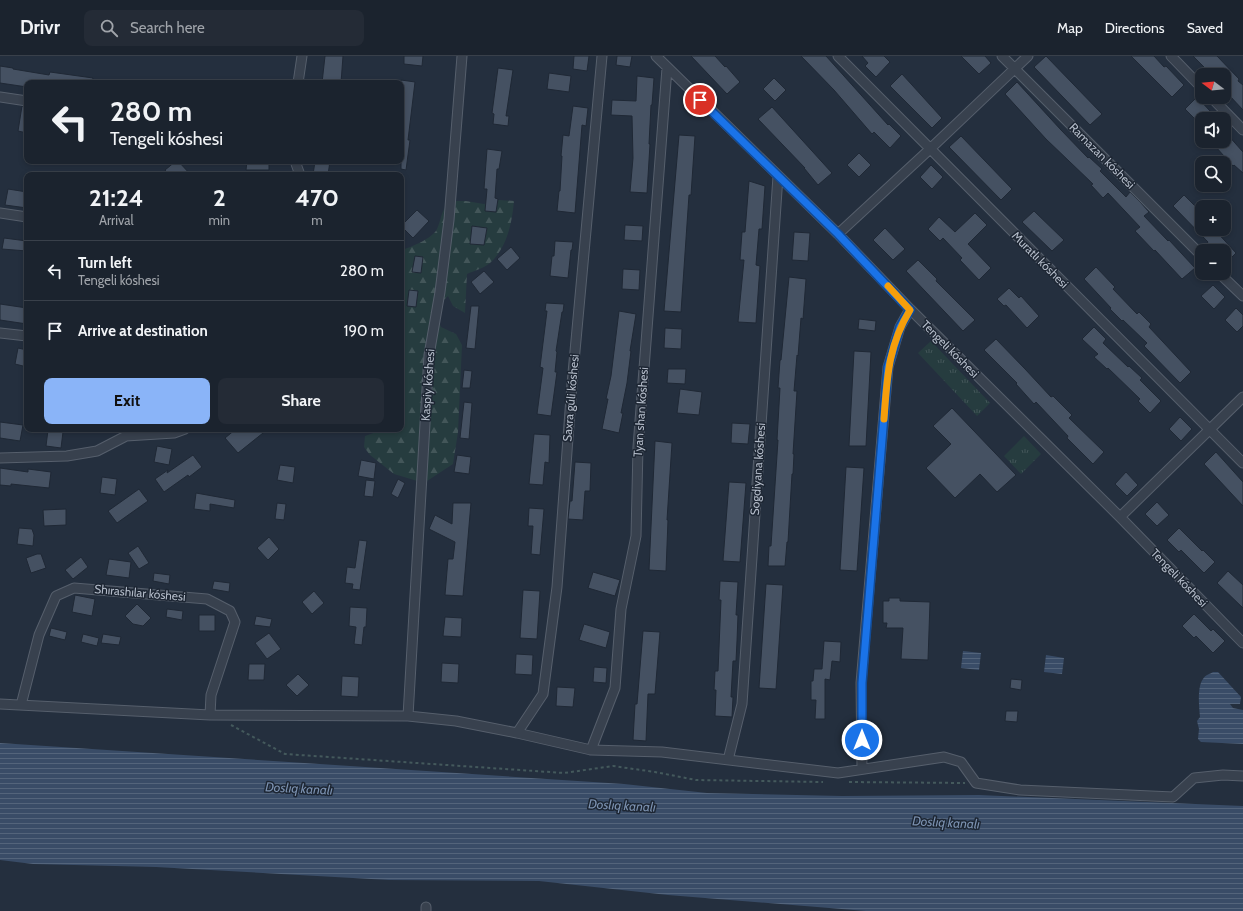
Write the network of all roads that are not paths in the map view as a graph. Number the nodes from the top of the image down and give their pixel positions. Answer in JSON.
{"nodes":[{"id":1,"x":302,"y":56,"type":"edge"},
{"id":2,"x":462,"y":56,"type":"edge"},
{"id":3,"x":602,"y":56,"type":"edge"},
{"id":4,"x":656,"y":56,"type":"edge"},
{"id":5,"x":838,"y":56,"type":"edge"},
{"id":6,"x":1002,"y":56,"type":"edge"},
{"id":7,"x":1028,"y":56,"type":"edge"},
{"id":8,"x":1171,"y":56,"type":"edge"},
{"id":9,"x":667,"y":68,"type":"junction"},
{"id":10,"x":1015,"y":69,"type":"junction"},
{"id":11,"x":298,"y":80,"type":"edge"},
{"id":12,"x":1195,"y":81,"type":"edge"},
{"id":13,"x":0,"y":97,"type":"edge"},
{"id":14,"x":24,"y":101,"type":"edge"},
{"id":15,"x":1218,"y":104,"type":"edge"},
{"id":16,"x":1243,"y":130,"type":"edge"},
{"id":17,"x":930,"y":150,"type":"junction"},
{"id":18,"x":778,"y":176,"type":"junction"},
{"id":19,"x":0,"y":213,"type":"edge"},
{"id":20,"x":24,"y":217,"type":"edge"},
{"id":21,"x":838,"y":234,"type":"junction"},
{"id":22,"x":1195,"y":249,"type":"edge"},
{"id":23,"x":1227,"y":280,"type":"edge"},
{"id":24,"x":1243,"y":296,"type":"edge"},
{"id":25,"x":910,"y":310,"type":"junction"},
{"id":26,"x":0,"y":333,"type":"edge"},
{"id":27,"x":24,"y":336,"type":"edge"},
{"id":28,"x":1243,"y":397,"type":"edge"},
{"id":29,"x":1209,"y":429,"type":"junction"},
{"id":30,"x":177,"y":432,"type":"edge"},
{"id":31,"x":0,"y":458,"type":"edge"},
{"id":32,"x":1243,"y":464,"type":"edge"},
{"id":33,"x":1120,"y":517,"type":"junction"},
{"id":34,"x":1243,"y":643,"type":"edge"},
{"id":35,"x":0,"y":704,"type":"edge"},
{"id":36,"x":20,"y":705,"type":"junction"},
{"id":37,"x":210,"y":714,"type":"junction"},
{"id":38,"x":408,"y":716,"type":"junction"},
{"id":39,"x":517,"y":733,"type":"junction"},
{"id":40,"x":591,"y":750,"type":"junction"},
{"id":41,"x":728,"y":760,"type":"junction"},
{"id":42,"x":862,"y":769,"type":"junction"},
{"id":43,"x":1243,"y":776,"type":"edge"}],
"edges":[{"from":1,"to":11,"type":"street"},
{"from":2,"to":38,"type":"street","name":"Kaspiy kóshesi"},
{"from":3,"to":39,"type":"street","name":"Saxra gúli kóshesi"},
{"from":4,"to":9,"type":"street","name":"Tengeli kóshesi"},
{"from":5,"to":17,"type":"street","name":"Muratlı kóshesi"},
{"from":6,"to":10,"type":"street","name":"Ramazan kóshesi"},
{"from":7,"to":10,"type":"street"},
{"from":8,"to":12,"type":"street"},
{"from":9,"to":18,"type":"street","name":"Tengeli kóshesi"},
{"from":9,"to":40,"type":"street","name":"Tyan shan kóshesi"},
{"from":10,"to":17,"type":"street"},
{"from":10,"to":22,"type":"street","name":"Ramazan kóshesi"},
{"from":13,"to":14,"type":"street"},
{"from":15,"to":16,"type":"street"},
{"from":17,"to":21,"type":"street"},
{"from":17,"to":29,"type":"street","name":"Muratlı kóshesi"},
{"from":18,"to":21,"type":"street","name":"Tengeli kóshesi"},
{"from":18,"to":41,"type":"street","name":"Sogdiyana kóshesi"},
{"from":19,"to":20,"type":"street"},
{"from":21,"to":25,"type":"street","name":"Tengeli kóshesi"},
{"from":23,"to":24,"type":"street"},
{"from":25,"to":33,"type":"street","name":"Tengeli kóshesi"},
{"from":25,"to":42,"type":"street"},
{"from":26,"to":27,"type":"street"},
{"from":28,"to":29,"type":"street"},
{"from":29,"to":32,"type":"street","name":"Muratlı kóshesi"},
{"from":29,"to":33,"type":"street"},
{"from":30,"to":31,"type":"street"},
{"from":33,"to":34,"type":"street","name":"Tengeli kóshesi"},
{"from":35,"to":36,"type":"street"},
{"from":36,"to":37,"type":"street"},
{"from":36,"to":37,"type":"street","name":"Shırashılar kóshesi"},
{"from":37,"to":38,"type":"street"},
{"from":38,"to":39,"type":"street"},
{"from":39,"to":40,"type":"street"},
{"from":40,"to":41,"type":"street"},
{"from":41,"to":42,"type":"street"},
{"from":42,"to":43,"type":"street"}]}
